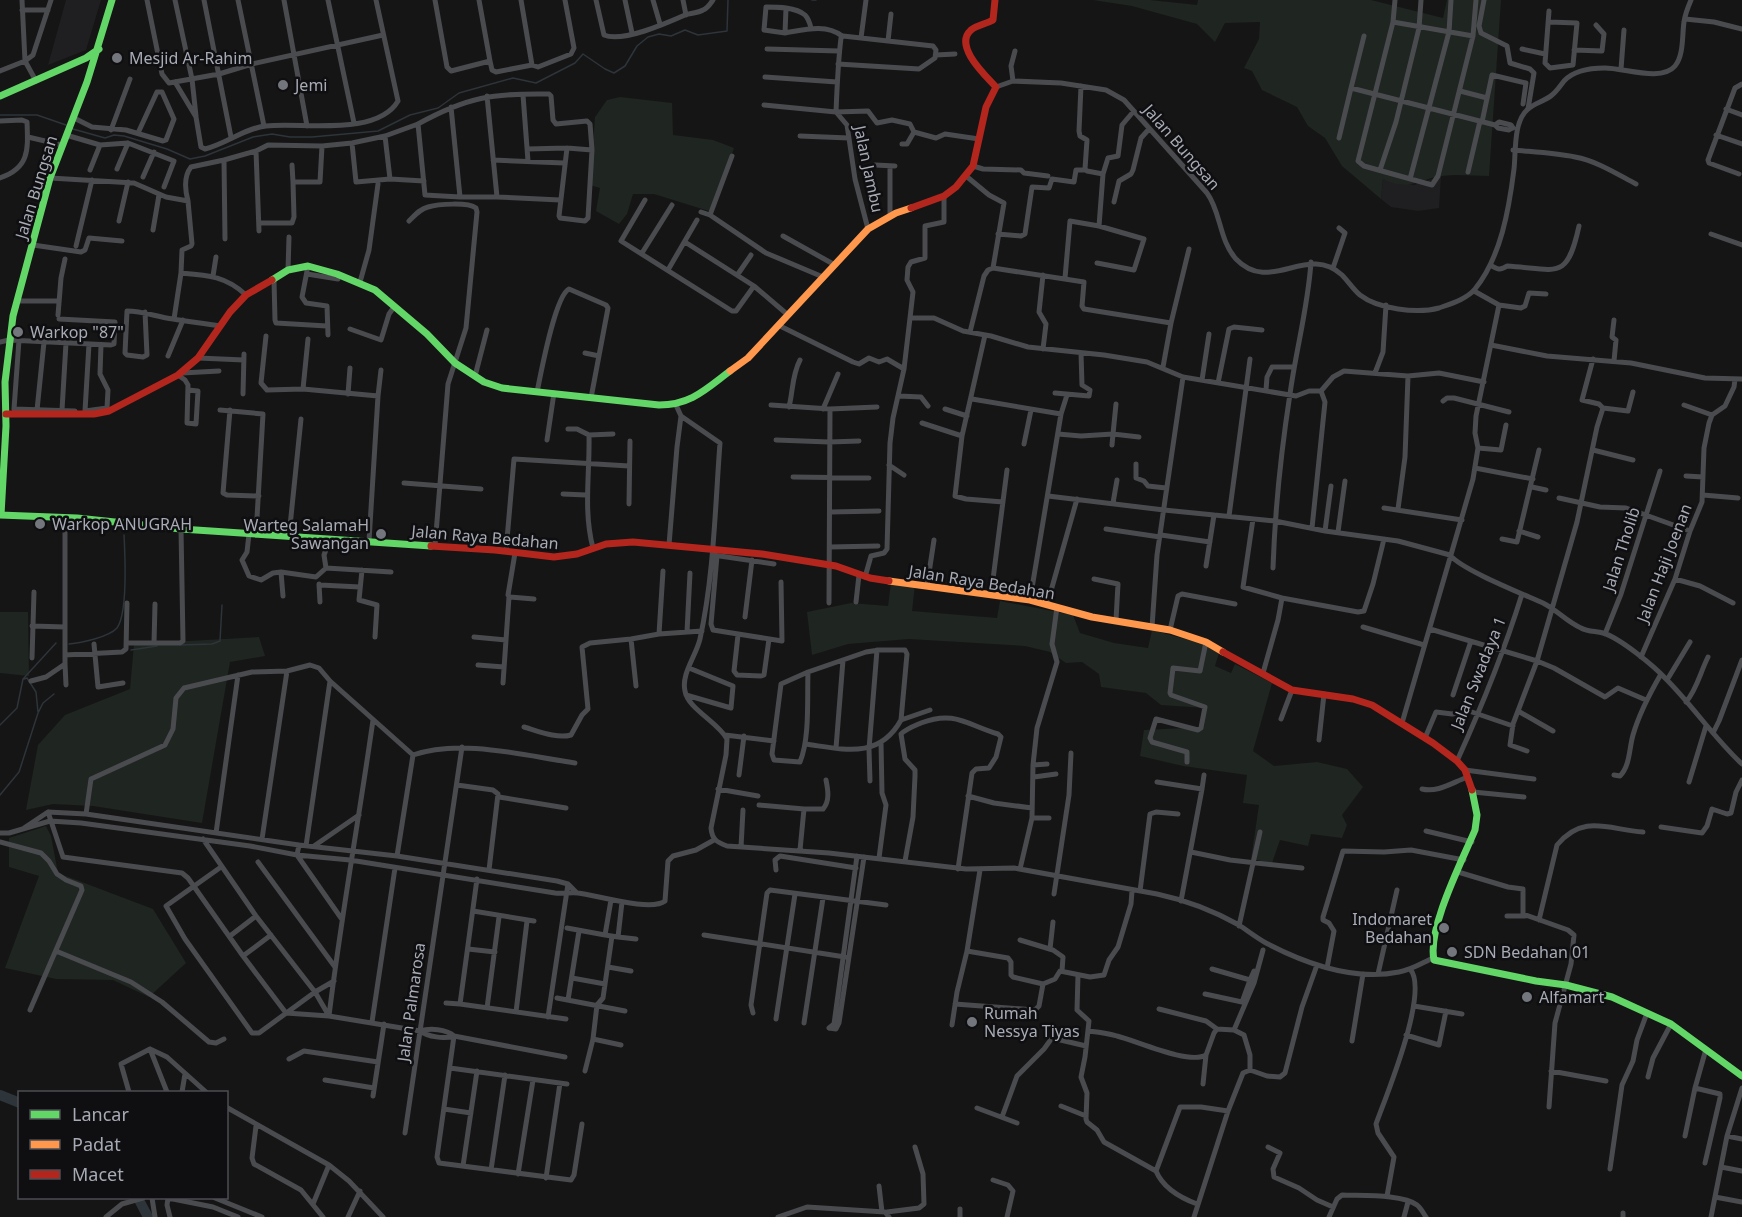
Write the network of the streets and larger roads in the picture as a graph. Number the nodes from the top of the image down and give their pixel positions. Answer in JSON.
{"nodes":[{"id":1,"x":22,"y":0,"type":"edge"},
{"id":2,"x":51,"y":0,"type":"edge"},
{"id":3,"x":112,"y":0,"type":"edge"},
{"id":4,"x":147,"y":0,"type":"edge"},
{"id":5,"x":175,"y":0,"type":"edge"},
{"id":6,"x":204,"y":0,"type":"edge"},
{"id":7,"x":238,"y":0,"type":"edge"},
{"id":8,"x":284,"y":0,"type":"edge"},
{"id":9,"x":328,"y":0,"type":"edge"},
{"id":10,"x":376,"y":0,"type":"edge"},
{"id":11,"x":435,"y":0,"type":"edge"},
{"id":12,"x":478,"y":0,"type":"edge"},
{"id":13,"x":521,"y":0,"type":"edge"},
{"id":14,"x":566,"y":0,"type":"edge"},
{"id":15,"x":596,"y":0,"type":"edge"},
{"id":16,"x":625,"y":0,"type":"edge"},
{"id":17,"x":653,"y":0,"type":"edge"},
{"id":18,"x":683,"y":0,"type":"edge"},
{"id":19,"x":713,"y":0,"type":"edge"},
{"id":20,"x":866,"y":0,"type":"edge"},
{"id":21,"x":995,"y":0,"type":"edge"},
{"id":22,"x":1395,"y":0,"type":"edge"},
{"id":23,"x":1421,"y":0,"type":"edge"},
{"id":24,"x":1450,"y":0,"type":"edge"},
{"id":25,"x":1476,"y":0,"type":"edge"},
{"id":26,"x":1484,"y":0,"type":"edge"},
{"id":27,"x":1690,"y":0,"type":"edge"},
{"id":28,"x":786,"y":8,"type":"junction"},
{"id":29,"x":22,"y":10,"type":"junction"},
{"id":30,"x":48,"y":10,"type":"junction"},
{"id":31,"x":1550,"y":11,"type":"dead end"},
{"id":32,"x":686,"y":15,"type":"junction"},
{"id":33,"x":891,"y":15,"type":"dead end"},
{"id":34,"x":1684,"y":19,"type":"junction"},
{"id":35,"x":1393,"y":22,"type":"junction"},
{"id":36,"x":1549,"y":22,"type":"junction"},
{"id":37,"x":660,"y":24,"type":"junction"},
{"id":38,"x":1596,"y":25,"type":"dead end"},
{"id":39,"x":1742,"y":27,"type":"edge"},
{"id":40,"x":812,"y":28,"type":"junction"},
{"id":41,"x":1419,"y":28,"type":"junction"},
{"id":42,"x":1624,"y":30,"type":"dead end"},
{"id":43,"x":632,"y":33,"type":"junction"},
{"id":44,"x":784,"y":33,"type":"junction"},
{"id":45,"x":1449,"y":33,"type":"junction"},
{"id":46,"x":383,"y":35,"type":"junction"},
{"id":47,"x":842,"y":36,"type":"junction"},
{"id":48,"x":1364,"y":36,"type":"dead end"},
{"id":49,"x":1473,"y":36,"type":"junction"},
{"id":50,"x":861,"y":38,"type":"junction"},
{"id":51,"x":888,"y":41,"type":"junction"},
{"id":52,"x":338,"y":47,"type":"junction"},
{"id":53,"x":1522,"y":48,"type":"dead end"},
{"id":54,"x":767,"y":49,"type":"dead end"},
{"id":55,"x":99,"y":50,"type":"junction"},
{"id":56,"x":1574,"y":50,"type":"junction"},
{"id":57,"x":839,"y":51,"type":"junction"},
{"id":58,"x":1015,"y":51,"type":"dead end"},
{"id":59,"x":936,"y":52,"type":"junction"},
{"id":60,"x":294,"y":54,"type":"junction"},
{"id":61,"x":955,"y":54,"type":"dead end"},
{"id":62,"x":1545,"y":54,"type":"junction"},
{"id":63,"x":490,"y":61,"type":"junction"},
{"id":64,"x":25,"y":62,"type":"junction"},
{"id":65,"x":252,"y":64,"type":"junction"},
{"id":66,"x":838,"y":64,"type":"junction"},
{"id":67,"x":532,"y":65,"type":"junction"},
{"id":68,"x":1567,"y":66,"type":"junction"},
{"id":69,"x":1621,"y":69,"type":"junction"},
{"id":70,"x":0,"y":71,"type":"edge"},
{"id":71,"x":219,"y":74,"type":"junction"},
{"id":72,"x":1571,"y":74,"type":"junction"},
{"id":73,"x":765,"y":77,"type":"dead end"},
{"id":74,"x":130,"y":79,"type":"dead end"},
{"id":75,"x":192,"y":79,"type":"junction"},
{"id":76,"x":36,"y":81,"type":"junction"},
{"id":77,"x":1013,"y":81,"type":"junction"},
{"id":78,"x":175,"y":82,"type":"junction"},
{"id":79,"x":837,"y":82,"type":"junction"},
{"id":80,"x":1742,"y":84,"type":"edge"},
{"id":81,"x":1082,"y":86,"type":"junction"},
{"id":82,"x":996,"y":87,"type":"junction"},
{"id":83,"x":1351,"y":88,"type":"junction"},
{"id":84,"x":1460,"y":91,"type":"junction"},
{"id":85,"x":1374,"y":94,"type":"junction"},
{"id":86,"x":523,"y":95,"type":"junction"},
{"id":87,"x":0,"y":96,"type":"edge"},
{"id":88,"x":488,"y":96,"type":"junction"},
{"id":89,"x":1487,"y":98,"type":"junction"},
{"id":90,"x":1400,"y":100,"type":"junction"},
{"id":91,"x":1523,"y":104,"type":"dead end"},
{"id":92,"x":764,"y":105,"type":"dead end"},
{"id":93,"x":451,"y":107,"type":"junction"},
{"id":94,"x":1429,"y":108,"type":"junction"},
{"id":95,"x":1528,"y":109,"type":"junction"},
{"id":96,"x":1726,"y":109,"type":"junction"},
{"id":97,"x":836,"y":112,"type":"junction"},
{"id":98,"x":1133,"y":112,"type":"junction"},
{"id":99,"x":1454,"y":114,"type":"junction"},
{"id":100,"x":1742,"y":115,"type":"edge"},
{"id":101,"x":196,"y":117,"type":"junction"},
{"id":102,"x":0,"y":121,"type":"edge"},
{"id":103,"x":73,"y":121,"type":"junction"},
{"id":104,"x":1481,"y":121,"type":"junction"},
{"id":105,"x":354,"y":123,"type":"junction"},
{"id":106,"x":418,"y":124,"type":"junction"},
{"id":107,"x":264,"y":126,"type":"junction"},
{"id":108,"x":307,"y":126,"type":"junction"},
{"id":109,"x":111,"y":129,"type":"junction"},
{"id":110,"x":1149,"y":129,"type":"junction"},
{"id":111,"x":1515,"y":129,"type":"junction"},
{"id":112,"x":914,"y":132,"type":"junction"},
{"id":113,"x":67,"y":133,"type":"junction"},
{"id":114,"x":138,"y":133,"type":"junction"},
{"id":115,"x":800,"y":135,"type":"dead end"},
{"id":116,"x":1716,"y":135,"type":"junction"},
{"id":117,"x":385,"y":136,"type":"junction"},
{"id":118,"x":28,"y":137,"type":"junction"},
{"id":119,"x":231,"y":137,"type":"junction"},
{"id":120,"x":849,"y":138,"type":"junction"},
{"id":121,"x":1339,"y":138,"type":"dead end"},
{"id":122,"x":979,"y":139,"type":"junction"},
{"id":123,"x":128,"y":143,"type":"junction"},
{"id":124,"x":352,"y":143,"type":"junction"},
{"id":125,"x":902,"y":144,"type":"dead end"},
{"id":126,"x":1742,"y":144,"type":"edge"},
{"id":127,"x":62,"y":145,"type":"junction"},
{"id":128,"x":100,"y":145,"type":"junction"},
{"id":129,"x":322,"y":146,"type":"junction"},
{"id":130,"x":567,"y":148,"type":"junction"},
{"id":131,"x":527,"y":149,"type":"junction"},
{"id":132,"x":592,"y":150,"type":"junction"},
{"id":133,"x":1514,"y":150,"type":"junction"},
{"id":134,"x":256,"y":151,"type":"junction"},
{"id":135,"x":154,"y":152,"type":"junction"},
{"id":136,"x":732,"y":156,"type":"dead end"},
{"id":137,"x":224,"y":160,"type":"junction"},
{"id":138,"x":493,"y":160,"type":"junction"},
{"id":139,"x":528,"y":161,"type":"junction"},
{"id":140,"x":564,"y":163,"type":"junction"},
{"id":141,"x":292,"y":165,"type":"dead end"},
{"id":142,"x":875,"y":165,"type":"dead end"},
{"id":143,"x":973,"y":166,"type":"junction"},
{"id":144,"x":117,"y":169,"type":"dead end"},
{"id":145,"x":90,"y":170,"type":"dead end"},
{"id":146,"x":1085,"y":170,"type":"junction"},
{"id":147,"x":1380,"y":170,"type":"junction"},
{"id":148,"x":1468,"y":172,"type":"dead end"},
{"id":149,"x":1103,"y":174,"type":"junction"},
{"id":150,"x":1738,"y":174,"type":"dead end"},
{"id":151,"x":966,"y":176,"type":"junction"},
{"id":152,"x":1048,"y":176,"type":"dead end"},
{"id":153,"x":143,"y":177,"type":"dead end"},
{"id":154,"x":0,"y":178,"type":"edge"},
{"id":155,"x":50,"y":178,"type":"junction"},
{"id":156,"x":390,"y":179,"type":"junction"},
{"id":157,"x":1410,"y":179,"type":"junction"},
{"id":158,"x":92,"y":180,"type":"junction"},
{"id":159,"x":423,"y":181,"type":"junction"},
{"id":160,"x":128,"y":182,"type":"junction"},
{"id":161,"x":293,"y":182,"type":"junction"},
{"id":162,"x":378,"y":184,"type":"dead end"},
{"id":163,"x":1636,"y":184,"type":"dead end"},
{"id":164,"x":164,"y":187,"type":"dead end"},
{"id":165,"x":159,"y":195,"type":"junction"},
{"id":166,"x":497,"y":196,"type":"junction"},
{"id":167,"x":944,"y":196,"type":"junction"},
{"id":168,"x":460,"y":197,"type":"junction"},
{"id":169,"x":560,"y":200,"type":"junction"},
{"id":170,"x":645,"y":200,"type":"dead end"},
{"id":171,"x":188,"y":201,"type":"junction"},
{"id":172,"x":1114,"y":202,"type":"dead end"},
{"id":173,"x":672,"y":205,"type":"dead end"},
{"id":174,"x":701,"y":212,"type":"dead end"},
{"id":175,"x":710,"y":215,"type":"junction"},
{"id":176,"x":890,"y":216,"type":"junction"},
{"id":177,"x":697,"y":220,"type":"dead end"},
{"id":178,"x":119,"y":221,"type":"dead end"},
{"id":179,"x":409,"y":221,"type":"dead end"},
{"id":180,"x":259,"y":223,"type":"junction"},
{"id":181,"x":1098,"y":226,"type":"junction"},
{"id":182,"x":1579,"y":226,"type":"dead end"},
{"id":183,"x":1339,"y":228,"type":"dead end"},
{"id":184,"x":868,"y":229,"type":"junction"},
{"id":185,"x":153,"y":230,"type":"dead end"},
{"id":186,"x":259,"y":231,"type":"dead end"},
{"id":187,"x":998,"y":234,"type":"junction"},
{"id":188,"x":1711,"y":234,"type":"dead end"},
{"id":189,"x":783,"y":236,"type":"dead end"},
{"id":190,"x":289,"y":237,"type":"dead end"},
{"id":191,"x":225,"y":239,"type":"dead end"},
{"id":192,"x":122,"y":241,"type":"dead end"},
{"id":193,"x":685,"y":242,"type":"junction"},
{"id":194,"x":33,"y":244,"type":"junction"},
{"id":195,"x":1742,"y":245,"type":"edge"},
{"id":196,"x":76,"y":246,"type":"dead end"},
{"id":197,"x":1189,"y":249,"type":"dead end"},
{"id":198,"x":642,"y":253,"type":"junction"},
{"id":199,"x":751,"y":255,"type":"dead end"},
{"id":200,"x":216,"y":257,"type":"dead end"},
{"id":201,"x":65,"y":259,"type":"dead end"},
{"id":202,"x":1311,"y":262,"type":"junction"},
{"id":203,"x":1097,"y":263,"type":"dead end"},
{"id":204,"x":835,"y":265,"type":"junction"},
{"id":205,"x":1490,"y":265,"type":"junction"},
{"id":206,"x":993,"y":268,"type":"junction"},
{"id":207,"x":1332,"y":268,"type":"junction"},
{"id":208,"x":288,"y":270,"type":"junction"},
{"id":209,"x":308,"y":270,"type":"junction"},
{"id":210,"x":668,"y":270,"type":"junction"},
{"id":211,"x":181,"y":273,"type":"junction"},
{"id":212,"x":738,"y":274,"type":"junction"},
{"id":213,"x":1043,"y":275,"type":"junction"},
{"id":214,"x":213,"y":276,"type":"junction"},
{"id":215,"x":823,"y":277,"type":"junction"},
{"id":216,"x":1065,"y":278,"type":"junction"},
{"id":217,"x":338,"y":279,"type":"dead end"},
{"id":218,"x":274,"y":280,"type":"junction"},
{"id":219,"x":360,"y":282,"type":"junction"},
{"id":220,"x":754,"y":286,"type":"junction"},
{"id":221,"x":1474,"y":291,"type":"junction"},
{"id":222,"x":1546,"y":294,"type":"dead end"},
{"id":223,"x":246,"y":295,"type":"junction"},
{"id":224,"x":17,"y":301,"type":"junction"},
{"id":225,"x":59,"y":301,"type":"junction"},
{"id":226,"x":1386,"y":305,"type":"junction"},
{"id":227,"x":1499,"y":305,"type":"junction"},
{"id":228,"x":394,"y":307,"type":"junction"},
{"id":229,"x":145,"y":312,"type":"junction"},
{"id":230,"x":788,"y":315,"type":"junction"},
{"id":231,"x":910,"y":318,"type":"junction"},
{"id":232,"x":174,"y":319,"type":"junction"},
{"id":233,"x":183,"y":320,"type":"junction"},
{"id":234,"x":1614,"y":320,"type":"dead end"},
{"id":235,"x":1171,"y":323,"type":"junction"},
{"id":236,"x":778,"y":325,"type":"junction"},
{"id":237,"x":220,"y":326,"type":"junction"},
{"id":238,"x":327,"y":326,"type":"junction"},
{"id":239,"x":350,"y":329,"type":"dead end"},
{"id":240,"x":487,"y":330,"type":"dead end"},
{"id":241,"x":1262,"y":330,"type":"dead end"},
{"id":242,"x":970,"y":332,"type":"junction"},
{"id":243,"x":1209,"y":334,"type":"dead end"},
{"id":244,"x":328,"y":335,"type":"dead end"},
{"id":245,"x":985,"y":335,"type":"junction"},
{"id":246,"x":266,"y":336,"type":"dead end"},
{"id":247,"x":308,"y":339,"type":"dead end"},
{"id":248,"x":9,"y":340,"type":"junction"},
{"id":249,"x":19,"y":340,"type":"junction"},
{"id":250,"x":0,"y":342,"type":"edge"},
{"id":251,"x":44,"y":342,"type":"junction"},
{"id":252,"x":66,"y":343,"type":"junction"},
{"id":253,"x":88,"y":344,"type":"junction"},
{"id":254,"x":101,"y":345,"type":"junction"},
{"id":255,"x":1491,"y":345,"type":"junction"},
{"id":256,"x":1043,"y":349,"type":"junction"},
{"id":257,"x":585,"y":353,"type":"dead end"},
{"id":258,"x":1081,"y":353,"type":"junction"},
{"id":259,"x":168,"y":356,"type":"dead end"},
{"id":260,"x":599,"y":356,"type":"junction"},
{"id":261,"x":198,"y":358,"type":"junction"},
{"id":262,"x":1593,"y":358,"type":"junction"},
{"id":263,"x":1250,"y":359,"type":"dead end"},
{"id":264,"x":800,"y":360,"type":"dead end"},
{"id":265,"x":1614,"y":361,"type":"junction"},
{"id":266,"x":455,"y":363,"type":"junction"},
{"id":267,"x":1163,"y":367,"type":"junction"},
{"id":268,"x":1294,"y":367,"type":"junction"},
{"id":269,"x":350,"y":368,"type":"dead end"},
{"id":270,"x":904,"y":369,"type":"junction"},
{"id":271,"x":381,"y":370,"type":"dead end"},
{"id":272,"x":219,"y":371,"type":"dead end"},
{"id":273,"x":1376,"y":373,"type":"junction"},
{"id":274,"x":180,"y":374,"type":"junction"},
{"id":275,"x":838,"y":374,"type":"dead end"},
{"id":276,"x":475,"y":376,"type":"junction"},
{"id":277,"x":1408,"y":376,"type":"junction"},
{"id":278,"x":1183,"y":377,"type":"junction"},
{"id":279,"x":1735,"y":379,"type":"junction"},
{"id":280,"x":1742,"y":379,"type":"edge"},
{"id":281,"x":1202,"y":380,"type":"junction"},
{"id":282,"x":1484,"y":382,"type":"junction"},
{"id":283,"x":1218,"y":383,"type":"junction"},
{"id":284,"x":1247,"y":386,"type":"junction"},
{"id":285,"x":303,"y":389,"type":"junction"},
{"id":286,"x":188,"y":390,"type":"junction"},
{"id":287,"x":1266,"y":390,"type":"junction"},
{"id":288,"x":1321,"y":391,"type":"junction"},
{"id":289,"x":537,"y":392,"type":"junction"},
{"id":290,"x":554,"y":393,"type":"junction"},
{"id":291,"x":1055,"y":393,"type":"dead end"},
{"id":292,"x":1633,"y":393,"type":"dead end"},
{"id":293,"x":243,"y":394,"type":"dead end"},
{"id":294,"x":348,"y":394,"type":"junction"},
{"id":295,"x":1290,"y":394,"type":"junction"},
{"id":296,"x":1066,"y":395,"type":"junction"},
{"id":297,"x":378,"y":396,"type":"junction"},
{"id":298,"x":899,"y":396,"type":"junction"},
{"id":299,"x":591,"y":398,"type":"junction"},
{"id":300,"x":972,"y":399,"type":"junction"},
{"id":301,"x":1443,"y":401,"type":"dead end"},
{"id":302,"x":1116,"y":404,"type":"dead end"},
{"id":303,"x":676,"y":405,"type":"junction"},
{"id":304,"x":771,"y":405,"type":"dead end"},
{"id":305,"x":1479,"y":405,"type":"junction"},
{"id":306,"x":1684,"y":405,"type":"dead end"},
{"id":307,"x":928,"y":406,"type":"dead end"},
{"id":308,"x":789,"y":407,"type":"junction"},
{"id":309,"x":877,"y":407,"type":"dead end"},
{"id":310,"x":1604,"y":408,"type":"junction"},
{"id":311,"x":826,"y":409,"type":"junction"},
{"id":312,"x":37,"y":410,"type":"junction"},
{"id":313,"x":62,"y":410,"type":"junction"},
{"id":314,"x":220,"y":410,"type":"dead end"},
{"id":315,"x":230,"y":410,"type":"junction"},
{"id":316,"x":945,"y":410,"type":"dead end"},
{"id":317,"x":1031,"y":410,"type":"junction"},
{"id":318,"x":85,"y":411,"type":"junction"},
{"id":319,"x":1509,"y":412,"type":"dead end"},
{"id":320,"x":6,"y":414,"type":"junction"},
{"id":321,"x":1061,"y":414,"type":"junction"},
{"id":322,"x":1712,"y":415,"type":"junction"},
{"id":323,"x":681,"y":416,"type":"junction"},
{"id":324,"x":967,"y":416,"type":"junction"},
{"id":325,"x":301,"y":419,"type":"dead end"},
{"id":326,"x":922,"y":423,"type":"dead end"},
{"id":327,"x":1506,"y":425,"type":"dead end"},
{"id":328,"x":568,"y":429,"type":"dead end"},
{"id":329,"x":614,"y":434,"type":"dead end"},
{"id":330,"x":1058,"y":434,"type":"junction"},
{"id":331,"x":1113,"y":434,"type":"junction"},
{"id":332,"x":590,"y":435,"type":"junction"},
{"id":333,"x":962,"y":436,"type":"junction"},
{"id":334,"x":1139,"y":437,"type":"dead end"},
{"id":335,"x":547,"y":440,"type":"dead end"},
{"id":336,"x":776,"y":440,"type":"dead end"},
{"id":337,"x":630,"y":441,"type":"dead end"},
{"id":338,"x":860,"y":441,"type":"dead end"},
{"id":339,"x":829,"y":442,"type":"junction"},
{"id":340,"x":1024,"y":444,"type":"dead end"},
{"id":341,"x":1112,"y":445,"type":"dead end"},
{"id":342,"x":1478,"y":448,"type":"junction"},
{"id":343,"x":1539,"y":450,"type":"dead end"},
{"id":344,"x":1593,"y":450,"type":"junction"},
{"id":345,"x":1633,"y":460,"type":"dead end"},
{"id":346,"x":588,"y":463,"type":"junction"},
{"id":347,"x":1136,"y":464,"type":"dead end"},
{"id":348,"x":890,"y":465,"type":"junction"},
{"id":349,"x":629,"y":466,"type":"junction"},
{"id":350,"x":1475,"y":468,"type":"junction"},
{"id":351,"x":1007,"y":470,"type":"dead end"},
{"id":352,"x":1660,"y":471,"type":"dead end"},
{"id":353,"x":904,"y":476,"type":"dead end"},
{"id":354,"x":1686,"y":476,"type":"dead end"},
{"id":355,"x":793,"y":477,"type":"dead end"},
{"id":356,"x":830,"y":477,"type":"junction"},
{"id":357,"x":1703,"y":477,"type":"junction"},
{"id":358,"x":869,"y":478,"type":"dead end"},
{"id":359,"x":1533,"y":479,"type":"junction"},
{"id":360,"x":1117,"y":480,"type":"dead end"},
{"id":361,"x":1345,"y":481,"type":"dead end"},
{"id":362,"x":404,"y":483,"type":"dead end"},
{"id":363,"x":440,"y":486,"type":"junction"},
{"id":364,"x":1331,"y":486,"type":"dead end"},
{"id":365,"x":1532,"y":487,"type":"junction"},
{"id":366,"x":1166,"y":488,"type":"junction"},
{"id":367,"x":481,"y":489,"type":"dead end"},
{"id":368,"x":1546,"y":490,"type":"dead end"},
{"id":369,"x":563,"y":494,"type":"dead end"},
{"id":370,"x":586,"y":495,"type":"junction"},
{"id":371,"x":1703,"y":495,"type":"junction"},
{"id":372,"x":259,"y":496,"type":"junction"},
{"id":373,"x":1048,"y":496,"type":"junction"},
{"id":374,"x":1560,"y":498,"type":"dead end"},
{"id":375,"x":1738,"y":498,"type":"dead end"},
{"id":376,"x":1077,"y":499,"type":"junction"},
{"id":377,"x":1003,"y":502,"type":"junction"},
{"id":378,"x":1582,"y":502,"type":"junction"},
{"id":379,"x":1113,"y":503,"type":"junction"},
{"id":380,"x":629,"y":504,"type":"dead end"},
{"id":381,"x":1384,"y":508,"type":"dead end"},
{"id":382,"x":1398,"y":509,"type":"junction"},
{"id":383,"x":1164,"y":510,"type":"junction"},
{"id":384,"x":879,"y":511,"type":"dead end"},
{"id":385,"x":830,"y":512,"type":"junction"},
{"id":386,"x":1,"y":515,"type":"edge"},
{"id":387,"x":1214,"y":515,"type":"junction"},
{"id":388,"x":1647,"y":515,"type":"junction"},
{"id":389,"x":1229,"y":516,"type":"junction"},
{"id":390,"x":65,"y":518,"type":"junction"},
{"id":391,"x":1252,"y":519,"type":"junction"},
{"id":392,"x":1462,"y":520,"type":"junction"},
{"id":393,"x":1275,"y":521,"type":"junction"},
{"id":394,"x":1312,"y":528,"type":"junction"},
{"id":395,"x":181,"y":529,"type":"junction"},
{"id":396,"x":1106,"y":529,"type":"dead end"},
{"id":397,"x":1325,"y":531,"type":"junction"},
{"id":398,"x":1519,"y":531,"type":"junction"},
{"id":399,"x":1690,"y":531,"type":"junction"},
{"id":400,"x":1338,"y":532,"type":"junction"},
{"id":401,"x":252,"y":535,"type":"junction"},
{"id":402,"x":289,"y":536,"type":"junction"},
{"id":403,"x":1160,"y":536,"type":"junction"},
{"id":404,"x":1538,"y":537,"type":"dead end"},
{"id":405,"x":330,"y":538,"type":"junction"},
{"id":406,"x":1384,"y":539,"type":"junction"},
{"id":407,"x":1502,"y":539,"type":"dead end"},
{"id":408,"x":934,"y":540,"type":"dead end"},
{"id":409,"x":369,"y":541,"type":"junction"},
{"id":410,"x":1210,"y":542,"type":"junction"},
{"id":411,"x":669,"y":545,"type":"junction"},
{"id":412,"x":435,"y":546,"type":"junction"},
{"id":413,"x":878,"y":546,"type":"dead end"},
{"id":414,"x":830,"y":547,"type":"junction"},
{"id":415,"x":593,"y":548,"type":"junction"},
{"id":416,"x":506,"y":551,"type":"junction"},
{"id":417,"x":515,"y":553,"type":"junction"},
{"id":418,"x":713,"y":553,"type":"junction"},
{"id":419,"x":1450,"y":555,"type":"junction"},
{"id":420,"x":752,"y":560,"type":"junction"},
{"id":421,"x":774,"y":564,"type":"dead end"},
{"id":422,"x":830,"y":565,"type":"junction"},
{"id":423,"x":1206,"y":566,"type":"dead end"},
{"id":424,"x":326,"y":568,"type":"junction"},
{"id":425,"x":1273,"y":568,"type":"dead end"},
{"id":426,"x":362,"y":570,"type":"junction"},
{"id":427,"x":663,"y":571,"type":"dead end"},
{"id":428,"x":281,"y":572,"type":"junction"},
{"id":429,"x":391,"y":572,"type":"dead end"},
{"id":430,"x":690,"y":573,"type":"dead end"},
{"id":431,"x":862,"y":576,"type":"junction"},
{"id":432,"x":316,"y":577,"type":"junction"},
{"id":433,"x":1094,"y":579,"type":"dead end"},
{"id":434,"x":1675,"y":579,"type":"junction"},
{"id":435,"x":781,"y":582,"type":"dead end"},
{"id":436,"x":320,"y":585,"type":"junction"},
{"id":437,"x":927,"y":586,"type":"junction"},
{"id":438,"x":360,"y":587,"type":"junction"},
{"id":439,"x":34,"y":592,"type":"dead end"},
{"id":440,"x":1522,"y":594,"type":"junction"},
{"id":441,"x":283,"y":596,"type":"dead end"},
{"id":442,"x":991,"y":596,"type":"junction"},
{"id":443,"x":509,"y":597,"type":"junction"},
{"id":444,"x":1282,"y":598,"type":"junction"},
{"id":445,"x":534,"y":599,"type":"dead end"},
{"id":446,"x":1030,"y":600,"type":"junction"},
{"id":447,"x":320,"y":602,"type":"dead end"},
{"id":448,"x":856,"y":602,"type":"dead end"},
{"id":449,"x":127,"y":603,"type":"dead end"},
{"id":450,"x":155,"y":603,"type":"dead end"},
{"id":451,"x":829,"y":603,"type":"dead end"},
{"id":452,"x":1733,"y":603,"type":"dead end"},
{"id":453,"x":1047,"y":604,"type":"junction"},
{"id":454,"x":1235,"y":604,"type":"dead end"},
{"id":455,"x":1057,"y":607,"type":"junction"},
{"id":456,"x":1551,"y":608,"type":"junction"},
{"id":457,"x":745,"y":617,"type":"dead end"},
{"id":458,"x":1116,"y":620,"type":"junction"},
{"id":459,"x":32,"y":626,"type":"junction"},
{"id":460,"x":65,"y":627,"type":"junction"},
{"id":461,"x":1152,"y":627,"type":"junction"},
{"id":462,"x":1363,"y":627,"type":"dead end"},
{"id":463,"x":1430,"y":629,"type":"junction"},
{"id":464,"x":1170,"y":630,"type":"junction"},
{"id":465,"x":702,"y":631,"type":"junction"},
{"id":466,"x":687,"y":632,"type":"junction"},
{"id":467,"x":659,"y":634,"type":"junction"},
{"id":468,"x":1605,"y":634,"type":"junction"},
{"id":469,"x":738,"y":635,"type":"junction"},
{"id":470,"x":474,"y":637,"type":"dead end"},
{"id":471,"x":375,"y":638,"type":"dead end"},
{"id":472,"x":632,"y":639,"type":"junction"},
{"id":473,"x":769,"y":639,"type":"junction"},
{"id":474,"x":506,"y":640,"type":"junction"},
{"id":475,"x":1471,"y":641,"type":"junction"},
{"id":476,"x":1206,"y":642,"type":"junction"},
{"id":477,"x":1690,"y":642,"type":"dead end"},
{"id":478,"x":128,"y":643,"type":"junction"},
{"id":479,"x":154,"y":643,"type":"junction"},
{"id":480,"x":94,"y":644,"type":"dead end"},
{"id":481,"x":1425,"y":645,"type":"junction"},
{"id":482,"x":877,"y":650,"type":"junction"},
{"id":483,"x":1504,"y":650,"type":"junction"},
{"id":484,"x":94,"y":654,"type":"junction"},
{"id":485,"x":64,"y":655,"type":"junction"},
{"id":486,"x":1641,"y":657,"type":"junction"},
{"id":487,"x":1707,"y":657,"type":"dead end"},
{"id":488,"x":32,"y":658,"type":"dead end"},
{"id":489,"x":843,"y":660,"type":"junction"},
{"id":490,"x":1742,"y":660,"type":"edge"},
{"id":491,"x":1537,"y":661,"type":"junction"},
{"id":492,"x":64,"y":664,"type":"junction"},
{"id":493,"x":478,"y":665,"type":"dead end"},
{"id":494,"x":504,"y":667,"type":"junction"},
{"id":495,"x":689,"y":668,"type":"junction"},
{"id":496,"x":287,"y":671,"type":"junction"},
{"id":497,"x":807,"y":672,"type":"junction"},
{"id":498,"x":1263,"y":673,"type":"junction"},
{"id":499,"x":1661,"y":674,"type":"junction"},
{"id":500,"x":238,"y":675,"type":"junction"},
{"id":501,"x":1667,"y":680,"type":"junction"},
{"id":502,"x":32,"y":681,"type":"dead end"},
{"id":503,"x":330,"y":681,"type":"junction"},
{"id":504,"x":123,"y":683,"type":"dead end"},
{"id":505,"x":503,"y":683,"type":"dead end"},
{"id":506,"x":66,"y":685,"type":"dead end"},
{"id":507,"x":636,"y":686,"type":"dead end"},
{"id":508,"x":1292,"y":690,"type":"junction"},
{"id":509,"x":1324,"y":694,"type":"junction"},
{"id":510,"x":685,"y":695,"type":"junction"},
{"id":511,"x":1453,"y":695,"type":"dead end"},
{"id":512,"x":1646,"y":700,"type":"junction"},
{"id":513,"x":1686,"y":702,"type":"junction"},
{"id":514,"x":930,"y":710,"type":"dead end"},
{"id":515,"x":1518,"y":711,"type":"junction"},
{"id":516,"x":1479,"y":714,"type":"junction"},
{"id":517,"x":1281,"y":718,"type":"dead end"},
{"id":518,"x":373,"y":720,"type":"junction"},
{"id":519,"x":902,"y":720,"type":"junction"},
{"id":520,"x":1402,"y":723,"type":"junction"},
{"id":521,"x":1513,"y":726,"type":"junction"},
{"id":522,"x":1707,"y":726,"type":"junction"},
{"id":523,"x":524,"y":727,"type":"dead end"},
{"id":524,"x":1553,"y":731,"type":"dead end"},
{"id":525,"x":1713,"y":733,"type":"junction"},
{"id":526,"x":725,"y":735,"type":"junction"},
{"id":527,"x":744,"y":736,"type":"junction"},
{"id":528,"x":1425,"y":738,"type":"junction"},
{"id":529,"x":1318,"y":740,"type":"dead end"},
{"id":530,"x":774,"y":741,"type":"junction"},
{"id":531,"x":881,"y":742,"type":"junction"},
{"id":532,"x":805,"y":744,"type":"junction"},
{"id":533,"x":462,"y":747,"type":"junction"},
{"id":534,"x":836,"y":748,"type":"junction"},
{"id":535,"x":869,"y":749,"type":"junction"},
{"id":536,"x":1527,"y":751,"type":"dead end"},
{"id":537,"x":1071,"y":753,"type":"dead end"},
{"id":538,"x":413,"y":754,"type":"junction"},
{"id":539,"x":1457,"y":761,"type":"junction"},
{"id":540,"x":1186,"y":762,"type":"dead end"},
{"id":541,"x":575,"y":763,"type":"dead end"},
{"id":542,"x":1047,"y":764,"type":"dead end"},
{"id":543,"x":1742,"y":764,"type":"edge"},
{"id":544,"x":1033,"y":765,"type":"junction"},
{"id":545,"x":1466,"y":773,"type":"junction"},
{"id":546,"x":1056,"y":774,"type":"dead end"},
{"id":547,"x":739,"y":775,"type":"dead end"},
{"id":548,"x":1204,"y":775,"type":"dead end"},
{"id":549,"x":1614,"y":775,"type":"dead end"},
{"id":550,"x":1034,"y":777,"type":"junction"},
{"id":551,"x":1534,"y":779,"type":"dead end"},
{"id":552,"x":826,"y":780,"type":"dead end"},
{"id":553,"x":1742,"y":780,"type":"edge"},
{"id":554,"x":870,"y":781,"type":"dead end"},
{"id":555,"x":1157,"y":782,"type":"dead end"},
{"id":556,"x":1689,"y":782,"type":"dead end"},
{"id":557,"x":457,"y":784,"type":"junction"},
{"id":558,"x":718,"y":789,"type":"junction"},
{"id":559,"x":1202,"y":789,"type":"junction"},
{"id":560,"x":1422,"y":789,"type":"dead end"},
{"id":561,"x":1473,"y":792,"type":"junction"},
{"id":562,"x":758,"y":796,"type":"dead end"},
{"id":563,"x":968,"y":796,"type":"junction"},
{"id":564,"x":498,"y":797,"type":"junction"},
{"id":565,"x":1524,"y":797,"type":"dead end"},
{"id":566,"x":759,"y":805,"type":"dead end"},
{"id":567,"x":566,"y":808,"type":"dead end"},
{"id":568,"x":1032,"y":808,"type":"junction"},
{"id":569,"x":804,"y":809,"type":"junction"},
{"id":570,"x":743,"y":810,"type":"dead end"},
{"id":571,"x":48,"y":812,"type":"junction"},
{"id":572,"x":86,"y":814,"type":"junction"},
{"id":573,"x":1178,"y":814,"type":"dead end"},
{"id":574,"x":359,"y":815,"type":"junction"},
{"id":575,"x":1032,"y":818,"type":"junction"},
{"id":576,"x":1049,"y":818,"type":"dead end"},
{"id":577,"x":50,"y":821,"type":"junction"},
{"id":578,"x":1661,"y":827,"type":"dead end"},
{"id":579,"x":22,"y":830,"type":"junction"},
{"id":580,"x":1426,"y":831,"type":"dead end"},
{"id":581,"x":204,"y":832,"type":"junction"},
{"id":582,"x":1260,"y":832,"type":"dead end"},
{"id":583,"x":1642,"y":832,"type":"dead end"},
{"id":584,"x":1,"y":833,"type":"edge"},
{"id":585,"x":216,"y":833,"type":"junction"},
{"id":586,"x":262,"y":839,"type":"junction"},
{"id":587,"x":203,"y":840,"type":"junction"},
{"id":588,"x":714,"y":840,"type":"junction"},
{"id":589,"x":0,"y":842,"type":"edge"},
{"id":590,"x":1472,"y":842,"type":"junction"},
{"id":591,"x":298,"y":845,"type":"junction"},
{"id":592,"x":310,"y":846,"type":"junction"},
{"id":593,"x":741,"y":847,"type":"junction"},
{"id":594,"x":800,"y":850,"type":"junction"},
{"id":595,"x":352,"y":851,"type":"junction"},
{"id":596,"x":780,"y":852,"type":"junction"},
{"id":597,"x":1191,"y":852,"type":"junction"},
{"id":598,"x":297,"y":855,"type":"junction"},
{"id":599,"x":398,"y":856,"type":"junction"},
{"id":600,"x":857,"y":856,"type":"junction"},
{"id":601,"x":864,"y":856,"type":"junction"},
{"id":602,"x":879,"y":858,"type":"junction"},
{"id":603,"x":350,"y":860,"type":"junction"},
{"id":604,"x":1464,"y":860,"type":"junction"},
{"id":605,"x":905,"y":861,"type":"junction"},
{"id":606,"x":258,"y":862,"type":"dead end"},
{"id":607,"x":1254,"y":863,"type":"junction"},
{"id":608,"x":444,"y":864,"type":"junction"},
{"id":609,"x":221,"y":867,"type":"junction"},
{"id":610,"x":395,"y":868,"type":"junction"},
{"id":611,"x":856,"y":868,"type":"junction"},
{"id":612,"x":957,"y":868,"type":"junction"},
{"id":613,"x":1302,"y":868,"type":"dead end"},
{"id":614,"x":1020,"y":869,"type":"junction"},
{"id":615,"x":489,"y":870,"type":"junction"},
{"id":616,"x":776,"y":870,"type":"dead end"},
{"id":617,"x":980,"y":870,"type":"junction"},
{"id":618,"x":1458,"y":872,"type":"junction"},
{"id":619,"x":443,"y":874,"type":"junction"},
{"id":620,"x":1056,"y":875,"type":"junction"},
{"id":621,"x":477,"y":879,"type":"junction"},
{"id":622,"x":568,"y":884,"type":"junction"},
{"id":623,"x":195,"y":885,"type":"junction"},
{"id":624,"x":1397,"y":890,"type":"dead end"},
{"id":625,"x":1132,"y":891,"type":"junction"},
{"id":626,"x":1140,"y":891,"type":"junction"},
{"id":627,"x":576,"y":892,"type":"junction"},
{"id":628,"x":565,"y":894,"type":"junction"},
{"id":629,"x":795,"y":894,"type":"junction"},
{"id":630,"x":1053,"y":894,"type":"dead end"},
{"id":631,"x":823,"y":898,"type":"junction"},
{"id":632,"x":611,"y":900,"type":"junction"},
{"id":633,"x":854,"y":901,"type":"junction"},
{"id":634,"x":1181,"y":901,"type":"junction"},
{"id":635,"x":622,"y":902,"type":"junction"},
{"id":636,"x":886,"y":905,"type":"dead end"},
{"id":637,"x":473,"y":911,"type":"junction"},
{"id":638,"x":256,"y":916,"type":"junction"},
{"id":639,"x":1507,"y":916,"type":"dead end"},
{"id":640,"x":1525,"y":916,"type":"junction"},
{"id":641,"x":499,"y":917,"type":"junction"},
{"id":642,"x":341,"y":918,"type":"junction"},
{"id":643,"x":1539,"y":920,"type":"junction"},
{"id":644,"x":1053,"y":922,"type":"dead end"},
{"id":645,"x":1239,"y":926,"type":"junction"},
{"id":646,"x":567,"y":928,"type":"dead end"},
{"id":647,"x":579,"y":931,"type":"junction"},
{"id":648,"x":271,"y":935,"type":"junction"},
{"id":649,"x":704,"y":935,"type":"dead end"},
{"id":650,"x":230,"y":936,"type":"junction"},
{"id":651,"x":612,"y":936,"type":"junction"},
{"id":652,"x":636,"y":939,"type":"dead end"},
{"id":653,"x":1020,"y":940,"type":"dead end"},
{"id":654,"x":1266,"y":942,"type":"junction"},
{"id":655,"x":759,"y":944,"type":"junction"},
{"id":656,"x":468,"y":949,"type":"junction"},
{"id":657,"x":788,"y":949,"type":"junction"},
{"id":658,"x":1050,"y":949,"type":"junction"},
{"id":659,"x":1263,"y":950,"type":"junction"},
{"id":660,"x":56,"y":951,"type":"junction"},
{"id":661,"x":967,"y":951,"type":"junction"},
{"id":662,"x":495,"y":952,"type":"junction"},
{"id":663,"x":814,"y":953,"type":"junction"},
{"id":664,"x":243,"y":956,"type":"junction"},
{"id":665,"x":846,"y":957,"type":"junction"},
{"id":666,"x":1433,"y":958,"type":"junction"},
{"id":667,"x":1317,"y":965,"type":"junction"},
{"id":668,"x":335,"y":967,"type":"junction"},
{"id":669,"x":608,"y":967,"type":"junction"},
{"id":670,"x":1328,"y":968,"type":"junction"},
{"id":671,"x":1212,"y":969,"type":"dead end"},
{"id":672,"x":1410,"y":969,"type":"junction"},
{"id":673,"x":1062,"y":970,"type":"junction"},
{"id":674,"x":631,"y":971,"type":"dead end"},
{"id":675,"x":1363,"y":974,"type":"junction"},
{"id":676,"x":1378,"y":974,"type":"junction"},
{"id":677,"x":1078,"y":975,"type":"junction"},
{"id":678,"x":572,"y":978,"type":"junction"},
{"id":679,"x":1250,"y":980,"type":"junction"},
{"id":680,"x":334,"y":981,"type":"junction"},
{"id":681,"x":604,"y":984,"type":"junction"},
{"id":682,"x":1043,"y":984,"type":"junction"},
{"id":683,"x":1566,"y":985,"type":"junction"},
{"id":684,"x":315,"y":992,"type":"junction"},
{"id":685,"x":1205,"y":994,"type":"dead end"},
{"id":686,"x":557,"y":998,"type":"dead end"},
{"id":687,"x":568,"y":1000,"type":"junction"},
{"id":688,"x":446,"y":1003,"type":"dead end"},
{"id":689,"x":460,"y":1004,"type":"junction"},
{"id":690,"x":955,"y":1004,"type":"junction"},
{"id":691,"x":597,"y":1005,"type":"junction"},
{"id":692,"x":1414,"y":1006,"type":"junction"},
{"id":693,"x":487,"y":1008,"type":"junction"},
{"id":694,"x":30,"y":1010,"type":"dead end"},
{"id":695,"x":1159,"y":1010,"type":"dead end"},
{"id":696,"x":625,"y":1011,"type":"dead end"},
{"id":697,"x":1446,"y":1011,"type":"junction"},
{"id":698,"x":516,"y":1012,"type":"junction"},
{"id":699,"x":286,"y":1013,"type":"junction"},
{"id":700,"x":753,"y":1013,"type":"dead end"},
{"id":701,"x":1647,"y":1013,"type":"junction"},
{"id":702,"x":1462,"y":1014,"type":"dead end"},
{"id":703,"x":329,"y":1016,"type":"junction"},
{"id":704,"x":548,"y":1017,"type":"junction"},
{"id":705,"x":566,"y":1019,"type":"dead end"},
{"id":706,"x":776,"y":1019,"type":"dead end"},
{"id":707,"x":372,"y":1022,"type":"junction"},
{"id":708,"x":804,"y":1023,"type":"dead end"},
{"id":709,"x":952,"y":1023,"type":"dead end"},
{"id":710,"x":384,"y":1024,"type":"junction"},
{"id":711,"x":1671,"y":1024,"type":"junction"},
{"id":712,"x":1217,"y":1029,"type":"junction"},
{"id":713,"x":1234,"y":1030,"type":"junction"},
{"id":714,"x":420,"y":1031,"type":"junction"},
{"id":715,"x":1089,"y":1031,"type":"junction"},
{"id":716,"x":454,"y":1035,"type":"junction"},
{"id":717,"x":1406,"y":1035,"type":"junction"},
{"id":718,"x":224,"y":1039,"type":"dead end"},
{"id":719,"x":593,"y":1039,"type":"junction"},
{"id":720,"x":1352,"y":1041,"type":"dead end"},
{"id":721,"x":621,"y":1045,"type":"dead end"},
{"id":722,"x":1086,"y":1046,"type":"junction"},
{"id":723,"x":150,"y":1048,"type":"junction"},
{"id":724,"x":1706,"y":1050,"type":"junction"},
{"id":725,"x":1206,"y":1055,"type":"junction"},
{"id":726,"x":564,"y":1057,"type":"dead end"},
{"id":727,"x":289,"y":1059,"type":"dead end"},
{"id":728,"x":378,"y":1062,"type":"junction"},
{"id":729,"x":450,"y":1068,"type":"junction"},
{"id":730,"x":1250,"y":1070,"type":"junction"},
{"id":731,"x":477,"y":1071,"type":"junction"},
{"id":732,"x":585,"y":1071,"type":"dead end"},
{"id":733,"x":1551,"y":1071,"type":"junction"},
{"id":734,"x":185,"y":1074,"type":"junction"},
{"id":735,"x":505,"y":1076,"type":"junction"},
{"id":736,"x":1742,"y":1076,"type":"edge"},
{"id":737,"x":1648,"y":1077,"type":"dead end"},
{"id":738,"x":325,"y":1080,"type":"dead end"},
{"id":739,"x":533,"y":1080,"type":"junction"},
{"id":740,"x":1606,"y":1081,"type":"dead end"},
{"id":741,"x":560,"y":1083,"type":"junction"},
{"id":742,"x":567,"y":1084,"type":"dead end"},
{"id":743,"x":1203,"y":1084,"type":"dead end"},
{"id":744,"x":374,"y":1088,"type":"junction"},
{"id":745,"x":1695,"y":1088,"type":"junction"},
{"id":746,"x":1742,"y":1088,"type":"edge"},
{"id":747,"x":129,"y":1091,"type":"edge"},
{"id":748,"x":167,"y":1091,"type":"edge"},
{"id":749,"x":182,"y":1091,"type":"edge"},
{"id":750,"x":205,"y":1091,"type":"edge"},
{"id":751,"x":373,"y":1096,"type":"dead end"},
{"id":752,"x":1061,"y":1106,"type":"dead end"},
{"id":753,"x":1549,"y":1107,"type":"dead end"},
{"id":754,"x":228,"y":1108,"type":"edge"},
{"id":755,"x":978,"y":1108,"type":"dead end"},
{"id":756,"x":444,"y":1109,"type":"junction"},
{"id":757,"x":1228,"y":1111,"type":"junction"},
{"id":758,"x":471,"y":1113,"type":"junction"},
{"id":759,"x":1086,"y":1116,"type":"junction"},
{"id":760,"x":1002,"y":1117,"type":"junction"},
{"id":761,"x":1017,"y":1123,"type":"dead end"},
{"id":762,"x":582,"y":1124,"type":"dead end"},
{"id":763,"x":256,"y":1126,"type":"junction"},
{"id":764,"x":405,"y":1133,"type":"dead end"},
{"id":765,"x":1685,"y":1136,"type":"dead end"},
{"id":766,"x":1727,"y":1136,"type":"junction"},
{"id":767,"x":1742,"y":1139,"type":"edge"},
{"id":768,"x":915,"y":1147,"type":"dead end"},
{"id":769,"x":1268,"y":1147,"type":"dead end"},
{"id":770,"x":1705,"y":1163,"type":"dead end"},
{"id":771,"x":329,"y":1165,"type":"junction"},
{"id":772,"x":463,"y":1166,"type":"junction"},
{"id":773,"x":1721,"y":1167,"type":"junction"},
{"id":774,"x":1610,"y":1169,"type":"dead end"},
{"id":775,"x":491,"y":1170,"type":"junction"},
{"id":776,"x":1156,"y":1171,"type":"junction"},
{"id":777,"x":1742,"y":1171,"type":"edge"},
{"id":778,"x":518,"y":1174,"type":"junction"},
{"id":779,"x":546,"y":1178,"type":"junction"},
{"id":780,"x":993,"y":1180,"type":"dead end"},
{"id":781,"x":879,"y":1186,"type":"dead end"},
{"id":782,"x":360,"y":1191,"type":"junction"},
{"id":783,"x":1387,"y":1196,"type":"junction"},
{"id":784,"x":1715,"y":1197,"type":"junction"},
{"id":785,"x":135,"y":1199,"type":"edge"},
{"id":786,"x":152,"y":1199,"type":"edge"},
{"id":787,"x":168,"y":1199,"type":"edge"},
{"id":788,"x":177,"y":1199,"type":"edge"},
{"id":789,"x":205,"y":1199,"type":"edge"},
{"id":790,"x":215,"y":1199,"type":"edge"},
{"id":791,"x":220,"y":1199,"type":"edge"},
{"id":792,"x":1408,"y":1202,"type":"junction"},
{"id":793,"x":1742,"y":1202,"type":"edge"},
{"id":794,"x":313,"y":1204,"type":"junction"},
{"id":795,"x":1197,"y":1204,"type":"junction"},
{"id":796,"x":204,"y":1205,"type":"junction"},
{"id":797,"x":213,"y":1207,"type":"junction"},
{"id":798,"x":1333,"y":1207,"type":"junction"},
{"id":799,"x":960,"y":1209,"type":"dead end"},
{"id":800,"x":886,"y":1214,"type":"edge"},
{"id":801,"x":106,"y":1217,"type":"edge"},
{"id":802,"x":155,"y":1217,"type":"edge"},
{"id":803,"x":170,"y":1217,"type":"edge"},
{"id":804,"x":238,"y":1217,"type":"edge"},
{"id":805,"x":262,"y":1217,"type":"edge"},
{"id":806,"x":323,"y":1217,"type":"edge"},
{"id":807,"x":348,"y":1217,"type":"edge"},
{"id":808,"x":383,"y":1217,"type":"edge"},
{"id":809,"x":778,"y":1217,"type":"edge"},
{"id":810,"x":960,"y":1217,"type":"edge"},
{"id":811,"x":1007,"y":1217,"type":"edge"},
{"id":812,"x":1194,"y":1217,"type":"edge"},
{"id":813,"x":1329,"y":1217,"type":"edge"},
{"id":814,"x":1404,"y":1217,"type":"edge"},
{"id":815,"x":1426,"y":1217,"type":"edge"},
{"id":816,"x":1712,"y":1217,"type":"edge"}],
"edges":[{"from":1,"to":29,"type":"street"},
{"from":2,"to":30,"type":"street"},
{"from":3,"to":55,"type":"street","name":"Jalan Bungsan"},
{"from":4,"to":78,"type":"street"},
{"from":5,"to":75,"type":"street"},
{"from":6,"to":71,"type":"street"},
{"from":7,"to":65,"type":"street"},
{"from":8,"to":60,"type":"street"},
{"from":9,"to":52,"type":"street"},
{"from":10,"to":46,"type":"street"},
{"from":11,"to":63,"type":"street"},
{"from":12,"to":63,"type":"street"},
{"from":13,"to":67,"type":"street"},
{"from":14,"to":67,"type":"street"},
{"from":15,"to":43,"type":"street"},
{"from":16,"to":43,"type":"street"},
{"from":17,"to":37,"type":"street"},
{"from":18,"to":32,"type":"street"},
{"from":19,"to":32,"type":"street"},
{"from":20,"to":50,"type":"street"},
{"from":21,"to":82,"type":"street"},
{"from":22,"to":35,"type":"street"},
{"from":23,"to":41,"type":"street"},
{"from":24,"to":45,"type":"street"},
{"from":25,"to":49,"type":"street"},
{"from":26,"to":95,"type":"street"},
{"from":27,"to":34,"type":"street"},
{"from":28,"to":40,"type":"street"},
{"from":28,"to":44,"type":"street"},
{"from":28,"to":44,"type":"street"},
{"from":29,"to":30,"type":"street"},
{"from":29,"to":64,"type":"street"},
{"from":30,"to":64,"type":"street"},
{"from":31,"to":36,"type":"street"},
{"from":32,"to":37,"type":"street"},
{"from":33,"to":51,"type":"street"},
{"from":34,"to":39,"type":"street"},
{"from":34,"to":69,"type":"street"},
{"from":35,"to":41,"type":"street"},
{"from":35,"to":85,"type":"street"},
{"from":36,"to":56,"type":"street"},
{"from":36,"to":62,"type":"street"},
{"from":37,"to":43,"type":"street"},
{"from":38,"to":56,"type":"street"},
{"from":40,"to":44,"type":"street"},
{"from":40,"to":47,"type":"street"},
{"from":41,"to":45,"type":"street"},
{"from":41,"to":90,"type":"street"},
{"from":42,"to":69,"type":"street"},
{"from":45,"to":49,"type":"street"},
{"from":45,"to":94,"type":"street"},
{"from":46,"to":52,"type":"street"},
{"from":46,"to":105,"type":"street"},
{"from":47,"to":50,"type":"street"},
{"from":47,"to":57,"type":"street","name":"Jalan Jambu"},
{"from":48,"to":83,"type":"street"},
{"from":49,"to":84,"type":"street"},
{"from":50,"to":51,"type":"street"},
{"from":51,"to":59,"type":"street"},
{"from":52,"to":60,"type":"street"},
{"from":52,"to":105,"type":"street"},
{"from":53,"to":62,"type":"street"},
{"from":54,"to":57,"type":"street"},
{"from":55,"to":76,"type":"street"},
{"from":55,"to":103,"type":"street","name":"Jalan Bungsan"},
{"from":56,"to":68,"type":"street"},
{"from":57,"to":66,"type":"street","name":"Jalan Jambu"},
{"from":58,"to":77,"type":"street"},
{"from":59,"to":61,"type":"street"},
{"from":59,"to":66,"type":"street"},
{"from":60,"to":65,"type":"street"},
{"from":60,"to":108,"type":"street"},
{"from":62,"to":68,"type":"street"},
{"from":63,"to":67,"type":"street"},
{"from":64,"to":70,"type":"street"},
{"from":64,"to":76,"type":"street"},
{"from":65,"to":71,"type":"street"},
{"from":65,"to":107,"type":"street"},
{"from":66,"to":79,"type":"street","name":"Jalan Jambu"},
{"from":68,"to":72,"type":"street"},
{"from":69,"to":72,"type":"street"},
{"from":71,"to":75,"type":"street"},
{"from":71,"to":119,"type":"street"},
{"from":72,"to":95,"type":"street"},
{"from":73,"to":79,"type":"street"},
{"from":74,"to":109,"type":"street"},
{"from":75,"to":78,"type":"street"},
{"from":75,"to":101,"type":"street"},
{"from":76,"to":87,"type":"street"},
{"from":77,"to":81,"type":"street","name":"Jalan Bungsan"},
{"from":77,"to":82,"type":"street","name":"Jalan Bungsan"},
{"from":78,"to":101,"type":"street"},
{"from":79,"to":97,"type":"street","name":"Jalan Jambu"},
{"from":80,"to":96,"type":"street"},
{"from":81,"to":98,"type":"street","name":"Jalan Bungsan"},
{"from":81,"to":146,"type":"street"},
{"from":82,"to":122,"type":"street"},
{"from":83,"to":85,"type":"street"},
{"from":83,"to":121,"type":"street"},
{"from":84,"to":89,"type":"street"},
{"from":84,"to":99,"type":"street"},
{"from":85,"to":90,"type":"street"},
{"from":85,"to":147,"type":"street"},
{"from":86,"to":88,"type":"street"},
{"from":86,"to":131,"type":"street"},
{"from":86,"to":132,"type":"street"},
{"from":88,"to":93,"type":"street"},
{"from":88,"to":138,"type":"street"},
{"from":89,"to":91,"type":"street"},
{"from":89,"to":104,"type":"street"},
{"from":90,"to":94,"type":"street"},
{"from":90,"to":147,"type":"street"},
{"from":92,"to":97,"type":"street"},
{"from":93,"to":106,"type":"street"},
{"from":93,"to":168,"type":"street"},
{"from":94,"to":99,"type":"street"},
{"from":94,"to":157,"type":"street"},
{"from":95,"to":111,"type":"street"},
{"from":96,"to":100,"type":"street"},
{"from":96,"to":116,"type":"street"},
{"from":97,"to":112,"type":"street"},
{"from":97,"to":120,"type":"street","name":"Jalan Jambu"},
{"from":98,"to":110,"type":"street","name":"Jalan Bungsan"},
{"from":98,"to":149,"type":"street"},
{"from":99,"to":104,"type":"street"},
{"from":99,"to":157,"type":"street"},
{"from":101,"to":119,"type":"street"},
{"from":102,"to":118,"type":"street"},
{"from":103,"to":109,"type":"street"},
{"from":103,"to":113,"type":"street","name":"Jalan Bungsan"},
{"from":104,"to":111,"type":"street"},
{"from":104,"to":148,"type":"street"},
{"from":105,"to":108,"type":"street"},
{"from":106,"to":117,"type":"street"},
{"from":106,"to":159,"type":"street"},
{"from":107,"to":108,"type":"street"},
{"from":107,"to":119,"type":"street"},
{"from":109,"to":114,"type":"street"},
{"from":110,"to":172,"type":"street"},
{"from":110,"to":202,"type":"street","name":"Jalan Bungsan"},
{"from":111,"to":133,"type":"street"},
{"from":112,"to":122,"type":"street"},
{"from":112,"to":125,"type":"street"},
{"from":113,"to":127,"type":"street","name":"Jalan Bungsan"},
{"from":113,"to":128,"type":"street"},
{"from":114,"to":114,"type":"street"},
{"from":115,"to":120,"type":"street"},
{"from":116,"to":126,"type":"street"},
{"from":116,"to":150,"type":"street"},
{"from":117,"to":124,"type":"street"},
{"from":117,"to":156,"type":"street"},
{"from":118,"to":127,"type":"street"},
{"from":118,"to":154,"type":"street"},
{"from":120,"to":184,"type":"street","name":"Jalan Jambu"},
{"from":122,"to":143,"type":"street"},
{"from":123,"to":128,"type":"street"},
{"from":123,"to":135,"type":"street"},
{"from":123,"to":144,"type":"street"},
{"from":124,"to":129,"type":"street"},
{"from":124,"to":156,"type":"street"},
{"from":127,"to":155,"type":"street","name":"Jalan Bungsan"},
{"from":128,"to":145,"type":"street"},
{"from":129,"to":134,"type":"street"},
{"from":129,"to":161,"type":"street"},
{"from":130,"to":131,"type":"street"},
{"from":130,"to":132,"type":"street"},
{"from":130,"to":140,"type":"street"},
{"from":131,"to":139,"type":"street"},
{"from":132,"to":169,"type":"street"},
{"from":133,"to":163,"type":"street"},
{"from":133,"to":205,"type":"street"},
{"from":134,"to":137,"type":"street"},
{"from":134,"to":180,"type":"street"},
{"from":135,"to":153,"type":"street"},
{"from":135,"to":164,"type":"street"},
{"from":136,"to":175,"type":"street"},
{"from":137,"to":171,"type":"street"},
{"from":137,"to":191,"type":"street"},
{"from":138,"to":139,"type":"street"},
{"from":138,"to":166,"type":"street"},
{"from":139,"to":140,"type":"street"},
{"from":140,"to":169,"type":"street"},
{"from":141,"to":161,"type":"street"},
{"from":142,"to":176,"type":"street"},
{"from":143,"to":151,"type":"street"},
{"from":143,"to":152,"type":"street"},
{"from":146,"to":149,"type":"street"},
{"from":146,"to":187,"type":"street"},
{"from":147,"to":157,"type":"street"},
{"from":149,"to":181,"type":"street"},
{"from":151,"to":167,"type":"street"},
{"from":151,"to":187,"type":"street"},
{"from":155,"to":158,"type":"street"},
{"from":155,"to":194,"type":"street","name":"Jalan Bungsan"},
{"from":156,"to":159,"type":"street"},
{"from":158,"to":160,"type":"street"},
{"from":158,"to":196,"type":"street"},
{"from":159,"to":168,"type":"street"},
{"from":160,"to":165,"type":"street"},
{"from":160,"to":178,"type":"street"},
{"from":161,"to":180,"type":"street"},
{"from":162,"to":219,"type":"street"},
{"from":165,"to":171,"type":"street"},
{"from":165,"to":185,"type":"street"},
{"from":166,"to":168,"type":"street"},
{"from":166,"to":169,"type":"street"},
{"from":167,"to":176,"type":"street"},
{"from":167,"to":231,"type":"street"},
{"from":170,"to":198,"type":"street"},
{"from":171,"to":211,"type":"street"},
{"from":173,"to":198,"type":"street"},
{"from":174,"to":175,"type":"street"},
{"from":175,"to":215,"type":"street"},
{"from":176,"to":184,"type":"street"},
{"from":177,"to":193,"type":"street"},
{"from":179,"to":266,"type":"street"},
{"from":180,"to":186,"type":"street"},
{"from":181,"to":203,"type":"street"},
{"from":181,"to":216,"type":"street"},
{"from":182,"to":205,"type":"street"},
{"from":183,"to":207,"type":"street"},
{"from":184,"to":204,"type":"street"},
{"from":187,"to":206,"type":"street"},
{"from":188,"to":195,"type":"street"},
{"from":189,"to":204,"type":"street"},
{"from":190,"to":208,"type":"street"},
{"from":192,"to":194,"type":"street"},
{"from":193,"to":210,"type":"street"},
{"from":193,"to":212,"type":"street"},
{"from":194,"to":224,"type":"street","name":"Jalan Bungsan"},
{"from":197,"to":235,"type":"street"},
{"from":198,"to":210,"type":"street"},
{"from":199,"to":212,"type":"street"},
{"from":200,"to":214,"type":"street"},
{"from":201,"to":225,"type":"street"},
{"from":202,"to":207,"type":"street"},
{"from":202,"to":268,"type":"street"},
{"from":204,"to":215,"type":"street"},
{"from":205,"to":221,"type":"street"},
{"from":206,"to":213,"type":"street"},
{"from":206,"to":242,"type":"street"},
{"from":207,"to":226,"type":"street"},
{"from":208,"to":209,"type":"street"},
{"from":208,"to":218,"type":"street"},
{"from":209,"to":217,"type":"street"},
{"from":209,"to":219,"type":"street"},
{"from":209,"to":238,"type":"street"},
{"from":210,"to":220,"type":"street"},
{"from":211,"to":214,"type":"street"},
{"from":211,"to":232,"type":"street"},
{"from":212,"to":220,"type":"street"},
{"from":213,"to":216,"type":"street"},
{"from":213,"to":256,"type":"street"},
{"from":214,"to":223,"type":"street"},
{"from":215,"to":230,"type":"street"},
{"from":216,"to":235,"type":"street"},
{"from":218,"to":223,"type":"street"},
{"from":218,"to":238,"type":"street"},
{"from":219,"to":228,"type":"street"},
{"from":220,"to":230,"type":"street"},
{"from":221,"to":226,"type":"street"},
{"from":221,"to":227,"type":"street"},
{"from":222,"to":227,"type":"street"},
{"from":223,"to":237,"type":"street"},
{"from":224,"to":225,"type":"street"},
{"from":224,"to":248,"type":"street","name":"Jalan Bungsan"},
{"from":225,"to":254,"type":"street"},
{"from":226,"to":273,"type":"street"},
{"from":227,"to":255,"type":"street"},
{"from":228,"to":239,"type":"street"},
{"from":228,"to":266,"type":"street"},
{"from":229,"to":229,"type":"street"},
{"from":229,"to":232,"type":"street"},
{"from":230,"to":236,"type":"street"},
{"from":231,"to":242,"type":"street"},
{"from":231,"to":270,"type":"street"},
{"from":232,"to":233,"type":"street"},
{"from":233,"to":237,"type":"street"},
{"from":233,"to":259,"type":"street"},
{"from":234,"to":265,"type":"street"},
{"from":235,"to":267,"type":"street"},
{"from":236,"to":270,"type":"street"},
{"from":236,"to":303,"type":"street"},
{"from":237,"to":261,"type":"street"},
{"from":238,"to":244,"type":"street"},
{"from":240,"to":276,"type":"street"},
{"from":241,"to":283,"type":"street"},
{"from":242,"to":245,"type":"street"},
{"from":243,"to":281,"type":"street"},
{"from":245,"to":256,"type":"street"},
{"from":245,"to":300,"type":"street"},
{"from":246,"to":285,"type":"street"},
{"from":247,"to":285,"type":"street"},
{"from":248,"to":249,"type":"street"},
{"from":248,"to":250,"type":"street"},
{"from":248,"to":320,"type":"street","name":"Jalan Bungsan"},
{"from":249,"to":251,"type":"street"},
{"from":249,"to":312,"type":"street"},
{"from":251,"to":252,"type":"street"},
{"from":251,"to":312,"type":"street"},
{"from":252,"to":253,"type":"street"},
{"from":252,"to":313,"type":"street"},
{"from":253,"to":254,"type":"street"},
{"from":253,"to":318,"type":"street"},
{"from":254,"to":318,"type":"street"},
{"from":255,"to":262,"type":"street"},
{"from":255,"to":282,"type":"street"},
{"from":256,"to":258,"type":"street"},
{"from":257,"to":260,"type":"street"},
{"from":258,"to":267,"type":"street"},
{"from":258,"to":296,"type":"street"},
{"from":260,"to":289,"type":"street"},
{"from":260,"to":299,"type":"street"},
{"from":261,"to":274,"type":"street"},
{"from":261,"to":293,"type":"street"},
{"from":262,"to":265,"type":"street"},
{"from":262,"to":310,"type":"street"},
{"from":263,"to":284,"type":"street"},
{"from":264,"to":308,"type":"street"},
{"from":265,"to":279,"type":"street"},
{"from":266,"to":276,"type":"street"},
{"from":266,"to":363,"type":"street"},
{"from":267,"to":278,"type":"street"},
{"from":268,"to":287,"type":"street"},
{"from":268,"to":295,"type":"street"},
{"from":269,"to":294,"type":"street"},
{"from":270,"to":298,"type":"street"},
{"from":271,"to":297,"type":"street"},
{"from":272,"to":274,"type":"street"},
{"from":273,"to":277,"type":"street"},
{"from":273,"to":288,"type":"street"},
{"from":274,"to":286,"type":"street"},
{"from":274,"to":320,"type":"street"},
{"from":275,"to":311,"type":"street"},
{"from":276,"to":289,"type":"street"},
{"from":277,"to":282,"type":"street"},
{"from":277,"to":382,"type":"street"},
{"from":278,"to":281,"type":"street"},
{"from":278,"to":366,"type":"street"},
{"from":279,"to":280,"type":"street"},
{"from":279,"to":322,"type":"street","name":"Jalan Haji Joenan"},
{"from":281,"to":283,"type":"street"},
{"from":282,"to":305,"type":"street"},
{"from":283,"to":284,"type":"street"},
{"from":284,"to":287,"type":"street"},
{"from":284,"to":389,"type":"street"},
{"from":285,"to":294,"type":"street"},
{"from":286,"to":286,"type":"street"},
{"from":287,"to":295,"type":"street"},
{"from":288,"to":295,"type":"street"},
{"from":288,"to":394,"type":"street"},
{"from":289,"to":290,"type":"street"},
{"from":290,"to":299,"type":"street"},
{"from":290,"to":335,"type":"street"},
{"from":291,"to":296,"type":"street"},
{"from":292,"to":310,"type":"street"},
{"from":294,"to":297,"type":"street"},
{"from":295,"to":393,"type":"street"},
{"from":296,"to":321,"type":"street"},
{"from":297,"to":409,"type":"street"},
{"from":298,"to":307,"type":"street"},
{"from":298,"to":348,"type":"street"},
{"from":299,"to":303,"type":"street"},
{"from":300,"to":317,"type":"street"},
{"from":300,"to":324,"type":"street"},
{"from":301,"to":305,"type":"street"},
{"from":302,"to":331,"type":"street"},
{"from":303,"to":323,"type":"street"},
{"from":304,"to":308,"type":"street"},
{"from":305,"to":319,"type":"street"},
{"from":305,"to":342,"type":"street"},
{"from":306,"to":322,"type":"street"},
{"from":308,"to":311,"type":"street"},
{"from":309,"to":311,"type":"street"},
{"from":310,"to":344,"type":"street"},
{"from":311,"to":339,"type":"street"},
{"from":312,"to":313,"type":"street"},
{"from":313,"to":318,"type":"street"},
{"from":314,"to":315,"type":"street"},
{"from":315,"to":372,"type":"street"},
{"from":315,"to":372,"type":"street"},
{"from":316,"to":324,"type":"street"},
{"from":317,"to":321,"type":"street"},
{"from":317,"to":340,"type":"street"},
{"from":320,"to":386,"type":"street","name":"Jalan Bungsan"},
{"from":321,"to":330,"type":"street"},
{"from":322,"to":357,"type":"street","name":"Jalan Haji Joenan"},
{"from":323,"to":411,"type":"street"},
{"from":323,"to":418,"type":"street"},
{"from":324,"to":333,"type":"street"},
{"from":325,"to":402,"type":"street"},
{"from":326,"to":333,"type":"street"},
{"from":327,"to":342,"type":"street"},
{"from":328,"to":332,"type":"street"},
{"from":329,"to":332,"type":"street"},
{"from":330,"to":331,"type":"street"},
{"from":330,"to":373,"type":"street"},
{"from":331,"to":334,"type":"street"},
{"from":331,"to":341,"type":"street"},
{"from":332,"to":346,"type":"street"},
{"from":333,"to":377,"type":"street"},
{"from":336,"to":339,"type":"street"},
{"from":337,"to":349,"type":"street"},
{"from":338,"to":339,"type":"street"},
{"from":339,"to":356,"type":"street"},
{"from":342,"to":350,"type":"street"},
{"from":343,"to":359,"type":"street"},
{"from":344,"to":345,"type":"street"},
{"from":344,"to":378,"type":"street"},
{"from":346,"to":349,"type":"street"},
{"from":346,"to":370,"type":"street"},
{"from":346,"to":416,"type":"street"},
{"from":347,"to":366,"type":"street"},
{"from":348,"to":353,"type":"street"},
{"from":348,"to":431,"type":"street"},
{"from":349,"to":380,"type":"street"},
{"from":350,"to":359,"type":"street"},
{"from":350,"to":392,"type":"street"},
{"from":351,"to":377,"type":"street"},
{"from":352,"to":388,"type":"street","name":"Jalan Tholib"},
{"from":354,"to":357,"type":"street"},
{"from":355,"to":356,"type":"street"},
{"from":356,"to":358,"type":"street"},
{"from":356,"to":385,"type":"street"},
{"from":357,"to":371,"type":"street","name":"Jalan Haji Joenan"},
{"from":359,"to":365,"type":"street"},
{"from":360,"to":379,"type":"street"},
{"from":361,"to":400,"type":"street"},
{"from":362,"to":363,"type":"street"},
{"from":363,"to":367,"type":"street"},
{"from":363,"to":412,"type":"street"},
{"from":364,"to":397,"type":"street"},
{"from":365,"to":368,"type":"street"},
{"from":365,"to":398,"type":"street"},
{"from":366,"to":383,"type":"street"},
{"from":369,"to":370,"type":"street"},
{"from":370,"to":415,"type":"street"},
{"from":371,"to":375,"type":"street"},
{"from":371,"to":399,"type":"street","name":"Jalan Haji Joenan"},
{"from":372,"to":401,"type":"street"},
{"from":373,"to":376,"type":"street"},
{"from":373,"to":446,"type":"street"},
{"from":374,"to":378,"type":"street"},
{"from":376,"to":379,"type":"street"},
{"from":376,"to":453,"type":"street"},
{"from":377,"to":442,"type":"street"},
{"from":378,"to":388,"type":"street"},
{"from":378,"to":456,"type":"street"},
{"from":379,"to":383,"type":"street"},
{"from":381,"to":382,"type":"street"},
{"from":382,"to":392,"type":"street"},
{"from":383,"to":387,"type":"street"},
{"from":383,"to":403,"type":"street"},
{"from":384,"to":385,"type":"street"},
{"from":385,"to":414,"type":"street"},
{"from":386,"to":390,"type":"street","name":"Jalan Raya Bedahan"},
{"from":387,"to":389,"type":"street"},
{"from":387,"to":410,"type":"street"},
{"from":388,"to":399,"type":"street"},
{"from":388,"to":468,"type":"street","name":"Jalan Tholib"},
{"from":389,"to":391,"type":"street"},
{"from":390,"to":395,"type":"street","name":"Jalan Raya Bedahan"},
{"from":390,"to":460,"type":"street"},
{"from":391,"to":393,"type":"street"},
{"from":391,"to":444,"type":"street"},
{"from":392,"to":419,"type":"street"},
{"from":393,"to":394,"type":"street"},
{"from":393,"to":425,"type":"street"},
{"from":394,"to":397,"type":"street"},
{"from":395,"to":401,"type":"street","name":"Jalan Raya Bedahan"},
{"from":395,"to":479,"type":"street"},
{"from":396,"to":403,"type":"street"},
{"from":397,"to":400,"type":"street"},
{"from":398,"to":404,"type":"street"},
{"from":398,"to":407,"type":"street"},
{"from":399,"to":434,"type":"street","name":"Jalan Haji Joenan"},
{"from":400,"to":406,"type":"street"},
{"from":401,"to":402,"type":"street","name":"Jalan Raya Bedahan"},
{"from":401,"to":428,"type":"street"},
{"from":402,"to":405,"type":"street","name":"Jalan Raya Bedahan"},
{"from":403,"to":410,"type":"street"},
{"from":403,"to":461,"type":"street"},
{"from":405,"to":409,"type":"street","name":"Jalan Raya Bedahan"},
{"from":405,"to":424,"type":"street"},
{"from":406,"to":419,"type":"street"},
{"from":406,"to":444,"type":"street"},
{"from":408,"to":437,"type":"street"},
{"from":409,"to":412,"type":"street","name":"Jalan Raya Bedahan"},
{"from":410,"to":423,"type":"street"},
{"from":411,"to":415,"type":"street","name":"Jalan Raya Bedahan"},
{"from":411,"to":418,"type":"street","name":"Jalan Raya Bedahan"},
{"from":412,"to":416,"type":"street","name":"Jalan Raya Bedahan"},
{"from":413,"to":414,"type":"street"},
{"from":414,"to":422,"type":"street"},
{"from":415,"to":417,"type":"street","name":"Jalan Raya Bedahan"},
{"from":416,"to":417,"type":"street","name":"Jalan Raya Bedahan"},
{"from":417,"to":443,"type":"street"},
{"from":418,"to":420,"type":"street"},
{"from":418,"to":422,"type":"street","name":"Jalan Raya Bedahan"},
{"from":418,"to":465,"type":"street"},
{"from":418,"to":469,"type":"street"},
{"from":419,"to":440,"type":"street"},
{"from":419,"to":463,"type":"street"},
{"from":420,"to":421,"type":"street"},
{"from":420,"to":457,"type":"street"},
{"from":422,"to":431,"type":"street","name":"Jalan Raya Bedahan"},
{"from":422,"to":451,"type":"street"},
{"from":424,"to":426,"type":"street"},
{"from":424,"to":432,"type":"street"},
{"from":426,"to":429,"type":"street"},
{"from":426,"to":438,"type":"street"},
{"from":427,"to":467,"type":"street"},
{"from":428,"to":432,"type":"street"},
{"from":428,"to":441,"type":"street"},
{"from":430,"to":466,"type":"street"},
{"from":431,"to":437,"type":"street","name":"Jalan Raya Bedahan"},
{"from":431,"to":448,"type":"street"},
{"from":432,"to":436,"type":"street"},
{"from":433,"to":458,"type":"street"},
{"from":434,"to":452,"type":"street"},
{"from":434,"to":486,"type":"street","name":"Jalan Haji Joenan"},
{"from":435,"to":473,"type":"street"},
{"from":436,"to":438,"type":"street"},
{"from":436,"to":447,"type":"street"},
{"from":437,"to":442,"type":"street","name":"Jalan Raya Bedahan"},
{"from":438,"to":471,"type":"street"},
{"from":439,"to":459,"type":"street"},
{"from":440,"to":456,"type":"street"},
{"from":440,"to":483,"type":"street","name":"Jalan Swadaya 1"},
{"from":442,"to":446,"type":"street","name":"Jalan Raya Bedahan"},
{"from":443,"to":445,"type":"street"},
{"from":443,"to":474,"type":"street"},
{"from":444,"to":498,"type":"street"},
{"from":446,"to":453,"type":"street","name":"Jalan Raya Bedahan"},
{"from":449,"to":478,"type":"street"},
{"from":450,"to":479,"type":"street"},
{"from":453,"to":455,"type":"street","name":"Jalan Raya Bedahan"},
{"from":454,"to":464,"type":"street"},
{"from":455,"to":458,"type":"street","name":"Jalan Raya Bedahan"},
{"from":455,"to":544,"type":"street"},
{"from":456,"to":468,"type":"street"},
{"from":456,"to":491,"type":"street"},
{"from":458,"to":461,"type":"street","name":"Jalan Raya Bedahan"},
{"from":459,"to":460,"type":"street"},
{"from":459,"to":488,"type":"street"},
{"from":460,"to":485,"type":"street"},
{"from":461,"to":464,"type":"street","name":"Jalan Raya Bedahan"},
{"from":462,"to":481,"type":"street"},
{"from":463,"to":475,"type":"street"},
{"from":463,"to":481,"type":"street"},
{"from":464,"to":476,"type":"street","name":"Jalan Raya Bedahan"},
{"from":465,"to":466,"type":"street"},
{"from":465,"to":495,"type":"street"},
{"from":466,"to":467,"type":"street"},
{"from":467,"to":472,"type":"street"},
{"from":468,"to":486,"type":"street"},
{"from":469,"to":473,"type":"street"},
{"from":469,"to":473,"type":"street"},
{"from":470,"to":474,"type":"street"},
{"from":472,"to":507,"type":"street"},
{"from":472,"to":523,"type":"street"},
{"from":474,"to":494,"type":"street"},
{"from":475,"to":483,"type":"street"},
{"from":475,"to":511,"type":"street"},
{"from":476,"to":498,"type":"street","name":"Jalan Raya Bedahan"},
{"from":476,"to":540,"type":"street"},
{"from":477,"to":501,"type":"street"},
{"from":478,"to":479,"type":"street"},
{"from":478,"to":484,"type":"street"},
{"from":480,"to":484,"type":"street"},
{"from":481,"to":520,"type":"street"},
{"from":482,"to":489,"type":"street"},
{"from":482,"to":519,"type":"street"},
{"from":482,"to":535,"type":"street"},
{"from":483,"to":491,"type":"street"},
{"from":483,"to":516,"type":"street","name":"Jalan Swadaya 1"},
{"from":484,"to":485,"type":"street"},
{"from":484,"to":504,"type":"street"},
{"from":485,"to":492,"type":"street"},
{"from":486,"to":499,"type":"street"},
{"from":487,"to":513,"type":"street"},
{"from":489,"to":497,"type":"street"},
{"from":489,"to":534,"type":"street"},
{"from":490,"to":525,"type":"street"},
{"from":491,"to":512,"type":"street"},
{"from":491,"to":515,"type":"street"},
{"from":492,"to":502,"type":"street"},
{"from":492,"to":506,"type":"street"},
{"from":493,"to":494,"type":"street"},
{"from":494,"to":505,"type":"street"},
{"from":495,"to":510,"type":"street"},
{"from":495,"to":510,"type":"street"},
{"from":496,"to":500,"type":"street"},
{"from":496,"to":503,"type":"street"},
{"from":496,"to":586,"type":"street"},
{"from":497,"to":530,"type":"street"},
{"from":497,"to":532,"type":"street"},
{"from":498,"to":508,"type":"street","name":"Jalan Raya Bedahan"},
{"from":499,"to":501,"type":"street"},
{"from":499,"to":512,"type":"street"},
{"from":500,"to":572,"type":"street"},
{"from":500,"to":585,"type":"street"},
{"from":501,"to":513,"type":"street"},
{"from":503,"to":518,"type":"street"},
{"from":503,"to":592,"type":"street"},
{"from":508,"to":509,"type":"street","name":"Jalan Raya Bedahan"},
{"from":508,"to":517,"type":"street"},
{"from":509,"to":520,"type":"street","name":"Jalan Raya Bedahan"},
{"from":509,"to":529,"type":"street"},
{"from":510,"to":526,"type":"street"},
{"from":512,"to":549,"type":"street"},
{"from":513,"to":522,"type":"street"},
{"from":514,"to":519,"type":"street"},
{"from":515,"to":521,"type":"street"},
{"from":515,"to":524,"type":"street"},
{"from":516,"to":521,"type":"street"},
{"from":516,"to":528,"type":"street"},
{"from":516,"to":539,"type":"street","name":"Jalan Swadaya 1"},
{"from":518,"to":538,"type":"street"},
{"from":518,"to":574,"type":"street"},
{"from":519,"to":531,"type":"street"},
{"from":520,"to":528,"type":"street","name":"Jalan Raya Bedahan"},
{"from":521,"to":536,"type":"street"},
{"from":522,"to":525,"type":"street"},
{"from":522,"to":556,"type":"street"},
{"from":525,"to":543,"type":"street"},
{"from":526,"to":527,"type":"street"},
{"from":526,"to":558,"type":"street"},
{"from":527,"to":530,"type":"street"},
{"from":527,"to":547,"type":"street"},
{"from":528,"to":539,"type":"street","name":"Jalan Raya Bedahan"},
{"from":530,"to":532,"type":"street"},
{"from":531,"to":535,"type":"street"},
{"from":531,"to":602,"type":"street"},
{"from":532,"to":534,"type":"street"},
{"from":533,"to":538,"type":"street"},
{"from":533,"to":541,"type":"street"},
{"from":533,"to":557,"type":"street","name":"Jalan Palmarosa"},
{"from":534,"to":535,"type":"street"},
{"from":535,"to":554,"type":"street"},
{"from":537,"to":620,"type":"street"},
{"from":538,"to":599,"type":"street"},
{"from":539,"to":545,"type":"street","name":"Jalan Raya Bedahan"},
{"from":542,"to":544,"type":"street"},
{"from":544,"to":550,"type":"street"},
{"from":545,"to":551,"type":"street"},
{"from":545,"to":560,"type":"street"},
{"from":545,"to":561,"type":"street","name":"Jalan Raya Bedahan"},
{"from":546,"to":550,"type":"street"},
{"from":548,"to":559,"type":"street"},
{"from":550,"to":568,"type":"street"},
{"from":552,"to":569,"type":"street"},
{"from":553,"to":578,"type":"street"},
{"from":555,"to":559,"type":"street"},
{"from":557,"to":564,"type":"street"},
{"from":557,"to":608,"type":"street","name":"Jalan Palmarosa"},
{"from":558,"to":562,"type":"street"},
{"from":558,"to":588,"type":"street"},
{"from":559,"to":597,"type":"street"},
{"from":561,"to":565,"type":"street"},
{"from":561,"to":590,"type":"street","name":"Jalan Raya Bedahan"},
{"from":563,"to":568,"type":"street"},
{"from":563,"to":605,"type":"street"},
{"from":563,"to":612,"type":"street"},
{"from":564,"to":567,"type":"street"},
{"from":564,"to":615,"type":"street"},
{"from":566,"to":569,"type":"street"},
{"from":568,"to":575,"type":"street"},
{"from":569,"to":594,"type":"street"},
{"from":570,"to":593,"type":"street"},
{"from":571,"to":572,"type":"street"},
{"from":571,"to":577,"type":"street"},
{"from":571,"to":579,"type":"street"},
{"from":572,"to":581,"type":"street"},
{"from":573,"to":626,"type":"street"},
{"from":574,"to":592,"type":"street"},
{"from":574,"to":595,"type":"street"},
{"from":575,"to":576,"type":"street"},
{"from":575,"to":614,"type":"street"},
{"from":577,"to":579,"type":"street"},
{"from":577,"to":587,"type":"street"},
{"from":577,"to":623,"type":"street"},
{"from":579,"to":584,"type":"street"},
{"from":580,"to":590,"type":"street"},
{"from":581,"to":585,"type":"street"},
{"from":581,"to":587,"type":"street"},
{"from":582,"to":607,"type":"street"},
{"from":583,"to":643,"type":"street"},
{"from":585,"to":586,"type":"street"},
{"from":586,"to":591,"type":"street"},
{"from":587,"to":598,"type":"street"},
{"from":587,"to":609,"type":"street"},
{"from":588,"to":593,"type":"street"},
{"from":588,"to":635,"type":"street"},
{"from":589,"to":660,"type":"street"},
{"from":590,"to":604,"type":"street","name":"Jalan Raya Bedahan"},
{"from":591,"to":592,"type":"street"},
{"from":591,"to":598,"type":"street"},
{"from":592,"to":595,"type":"street"},
{"from":593,"to":596,"type":"street"},
{"from":594,"to":596,"type":"street"},
{"from":594,"to":600,"type":"street"},
{"from":595,"to":599,"type":"street"},
{"from":595,"to":603,"type":"street"},
{"from":596,"to":611,"type":"street"},
{"from":596,"to":616,"type":"street"},
{"from":597,"to":607,"type":"street"},
{"from":597,"to":634,"type":"street"},
{"from":598,"to":603,"type":"street"},
{"from":598,"to":642,"type":"street"},
{"from":599,"to":608,"type":"street"},
{"from":600,"to":601,"type":"street"},
{"from":600,"to":611,"type":"street"},
{"from":601,"to":602,"type":"street"},
{"from":601,"to":633,"type":"street"},
{"from":602,"to":605,"type":"street"},
{"from":603,"to":610,"type":"street"},
{"from":603,"to":642,"type":"street"},
{"from":604,"to":618,"type":"street","name":"Jalan Raya Bedahan"},
{"from":604,"to":670,"type":"street"},
{"from":605,"to":612,"type":"street"},
{"from":606,"to":668,"type":"street"},
{"from":607,"to":613,"type":"street"},
{"from":607,"to":645,"type":"street"},
{"from":608,"to":615,"type":"street"},
{"from":608,"to":619,"type":"street","name":"Jalan Palmarosa"},
{"from":609,"to":623,"type":"street"},
{"from":609,"to":638,"type":"street"},
{"from":610,"to":619,"type":"street"},
{"from":610,"to":707,"type":"street"},
{"from":611,"to":633,"type":"street"},
{"from":612,"to":617,"type":"street"},
{"from":614,"to":617,"type":"street"},
{"from":614,"to":620,"type":"street"},
{"from":615,"to":622,"type":"street"},
{"from":617,"to":661,"type":"street"},
{"from":618,"to":640,"type":"street"},
{"from":618,"to":666,"type":"street","name":"Jalan Raya Bedahan"},
{"from":619,"to":621,"type":"street"},
{"from":619,"to":714,"type":"street","name":"Jalan Palmarosa"},
{"from":620,"to":625,"type":"street"},
{"from":620,"to":630,"type":"street"},
{"from":621,"to":628,"type":"street"},
{"from":621,"to":637,"type":"street"},
{"from":622,"to":627,"type":"street"},
{"from":622,"to":628,"type":"street"},
{"from":623,"to":650,"type":"street"},
{"from":623,"to":699,"type":"street"},
{"from":624,"to":676,"type":"street"},
{"from":625,"to":626,"type":"street"},
{"from":625,"to":677,"type":"street"},
{"from":626,"to":634,"type":"street"},
{"from":627,"to":628,"type":"street"},
{"from":627,"to":632,"type":"street"},
{"from":628,"to":704,"type":"street"},
{"from":629,"to":631,"type":"street"},
{"from":629,"to":655,"type":"street"},
{"from":629,"to":657,"type":"street"},
{"from":631,"to":633,"type":"street"},
{"from":631,"to":663,"type":"street"},
{"from":632,"to":635,"type":"street"},
{"from":632,"to":651,"type":"street"},
{"from":633,"to":636,"type":"street"},
{"from":633,"to":665,"type":"street"},
{"from":634,"to":645,"type":"street"},
{"from":635,"to":651,"type":"street"},
{"from":637,"to":641,"type":"street"},
{"from":637,"to":656,"type":"street"},
{"from":638,"to":648,"type":"street"},
{"from":638,"to":650,"type":"street"},
{"from":639,"to":640,"type":"street"},
{"from":640,"to":643,"type":"street"},
{"from":641,"to":662,"type":"street"},
{"from":641,"to":698,"type":"street"},
{"from":642,"to":668,"type":"street"},
{"from":643,"to":683,"type":"street"},
{"from":644,"to":658,"type":"street"},
{"from":645,"to":654,"type":"street"},
{"from":646,"to":647,"type":"street"},
{"from":647,"to":651,"type":"street"},
{"from":647,"to":678,"type":"street"},
{"from":648,"to":664,"type":"street"},
{"from":648,"to":684,"type":"street"},
{"from":649,"to":655,"type":"street"},
{"from":650,"to":664,"type":"street"},
{"from":651,"to":652,"type":"street"},
{"from":651,"to":669,"type":"street"},
{"from":653,"to":658,"type":"street"},
{"from":654,"to":659,"type":"street"},
{"from":654,"to":667,"type":"street"},
{"from":655,"to":657,"type":"street"},
{"from":655,"to":700,"type":"street"},
{"from":656,"to":662,"type":"street"},
{"from":656,"to":689,"type":"street"},
{"from":657,"to":663,"type":"street"},
{"from":657,"to":706,"type":"street"},
{"from":658,"to":673,"type":"street"},
{"from":659,"to":679,"type":"street"},
{"from":659,"to":713,"type":"street"},
{"from":660,"to":694,"type":"street"},
{"from":660,"to":718,"type":"street"},
{"from":661,"to":682,"type":"street"},
{"from":661,"to":690,"type":"street"},
{"from":662,"to":693,"type":"street"},
{"from":663,"to":665,"type":"street"},
{"from":663,"to":708,"type":"street"},
{"from":664,"to":699,"type":"street"},
{"from":665,"to":665,"type":"street"},
{"from":666,"to":672,"type":"street"},
{"from":666,"to":683,"type":"street"},
{"from":667,"to":670,"type":"street"},
{"from":667,"to":730,"type":"street"},
{"from":668,"to":680,"type":"street"},
{"from":669,"to":674,"type":"street"},
{"from":669,"to":681,"type":"street"},
{"from":670,"to":675,"type":"street"},
{"from":671,"to":679,"type":"street"},
{"from":672,"to":676,"type":"street"},
{"from":672,"to":692,"type":"street"},
{"from":673,"to":677,"type":"street"},
{"from":673,"to":682,"type":"street"},
{"from":675,"to":676,"type":"street"},
{"from":675,"to":720,"type":"street"},
{"from":677,"to":715,"type":"street"},
{"from":678,"to":681,"type":"street"},
{"from":678,"to":687,"type":"street"},
{"from":679,"to":685,"type":"street"},
{"from":680,"to":684,"type":"street"},
{"from":680,"to":703,"type":"street"},
{"from":681,"to":691,"type":"street"},
{"from":682,"to":690,"type":"street"},
{"from":683,"to":701,"type":"street"},
{"from":683,"to":733,"type":"street"},
{"from":684,"to":699,"type":"street"},
{"from":684,"to":703,"type":"street"},
{"from":686,"to":687,"type":"street"},
{"from":687,"to":691,"type":"street"},
{"from":688,"to":689,"type":"street"},
{"from":689,"to":693,"type":"street"},
{"from":690,"to":709,"type":"street"},
{"from":691,"to":696,"type":"street"},
{"from":691,"to":719,"type":"street"},
{"from":692,"to":697,"type":"street"},
{"from":692,"to":717,"type":"street"},
{"from":693,"to":698,"type":"street"},
{"from":695,"to":712,"type":"street"},
{"from":697,"to":702,"type":"street"},
{"from":697,"to":717,"type":"street"},
{"from":698,"to":704,"type":"street"},
{"from":699,"to":703,"type":"street"},
{"from":701,"to":711,"type":"street"},
{"from":701,"to":774,"type":"street"},
{"from":703,"to":707,"type":"street"},
{"from":704,"to":705,"type":"street"},
{"from":707,"to":710,"type":"street"},
{"from":710,"to":714,"type":"street"},
{"from":710,"to":728,"type":"street"},
{"from":711,"to":724,"type":"street"},
{"from":711,"to":737,"type":"street"},
{"from":712,"to":713,"type":"street"},
{"from":712,"to":725,"type":"street"},
{"from":713,"to":730,"type":"street"},
{"from":714,"to":716,"type":"street"},
{"from":714,"to":764,"type":"street","name":"Jalan Palmarosa"},
{"from":715,"to":722,"type":"street"},
{"from":715,"to":725,"type":"street"},
{"from":716,"to":726,"type":"street"},
{"from":716,"to":729,"type":"street"},
{"from":717,"to":783,"type":"street"},
{"from":719,"to":721,"type":"street"},
{"from":719,"to":732,"type":"street"},
{"from":722,"to":759,"type":"street"},
{"from":722,"to":760,"type":"street"},
{"from":723,"to":734,"type":"street"},
{"from":723,"to":747,"type":"street"},
{"from":723,"to":748,"type":"street"},
{"from":724,"to":736,"type":"street"},
{"from":724,"to":745,"type":"street"},
{"from":725,"to":743,"type":"street"},
{"from":727,"to":728,"type":"street"},
{"from":728,"to":744,"type":"street"},
{"from":729,"to":731,"type":"street"},
{"from":729,"to":756,"type":"street"},
{"from":730,"to":757,"type":"street"},
{"from":731,"to":735,"type":"street"},
{"from":731,"to":758,"type":"street"},
{"from":733,"to":740,"type":"street"},
{"from":733,"to":753,"type":"street"},
{"from":734,"to":749,"type":"street"},
{"from":734,"to":750,"type":"street"},
{"from":735,"to":739,"type":"street"},
{"from":735,"to":775,"type":"street"},
{"from":738,"to":744,"type":"street"},
{"from":739,"to":741,"type":"street"},
{"from":739,"to":778,"type":"street"},
{"from":741,"to":742,"type":"street"},
{"from":741,"to":779,"type":"street"},
{"from":744,"to":751,"type":"street"},
{"from":745,"to":765,"type":"street"},
{"from":745,"to":770,"type":"street"},
{"from":746,"to":766,"type":"street"},
{"from":752,"to":759,"type":"street"},
{"from":754,"to":763,"type":"street"},
{"from":755,"to":760,"type":"street"},
{"from":756,"to":758,"type":"street"},
{"from":756,"to":772,"type":"street"},
{"from":757,"to":776,"type":"street"},
{"from":757,"to":795,"type":"street"},
{"from":758,"to":772,"type":"street"},
{"from":759,"to":776,"type":"street"},
{"from":760,"to":761,"type":"street"},
{"from":762,"to":779,"type":"street"},
{"from":763,"to":771,"type":"street"},
{"from":763,"to":794,"type":"street"},
{"from":766,"to":767,"type":"street"},
{"from":766,"to":773,"type":"street"},
{"from":768,"to":800,"type":"street"},
{"from":769,"to":798,"type":"street"},
{"from":771,"to":782,"type":"street"},
{"from":771,"to":794,"type":"street"},
{"from":772,"to":775,"type":"street"},
{"from":773,"to":777,"type":"street"},
{"from":773,"to":784,"type":"street"},
{"from":775,"to":778,"type":"street"},
{"from":776,"to":795,"type":"street"},
{"from":778,"to":779,"type":"street"},
{"from":780,"to":811,"type":"street"},
{"from":781,"to":800,"type":"street"},
{"from":782,"to":807,"type":"street"},
{"from":782,"to":808,"type":"street"},
{"from":783,"to":792,"type":"street"},
{"from":783,"to":798,"type":"street"},
{"from":784,"to":793,"type":"street"},
{"from":784,"to":816,"type":"street"},
{"from":785,"to":801,"type":"street"},
{"from":786,"to":802,"type":"street"},
{"from":787,"to":803,"type":"street"},
{"from":788,"to":796,"type":"street"},
{"from":789,"to":796,"type":"street"},
{"from":790,"to":797,"type":"street"},
{"from":791,"to":805,"type":"street"},
{"from":792,"to":814,"type":"street"},
{"from":792,"to":815,"type":"street"},
{"from":794,"to":806,"type":"street"},
{"from":795,"to":812,"type":"street"},
{"from":796,"to":797,"type":"street"},
{"from":797,"to":804,"type":"street"},
{"from":798,"to":813,"type":"street"},
{"from":799,"to":810,"type":"street"},
{"from":800,"to":809,"type":"street"}]}
